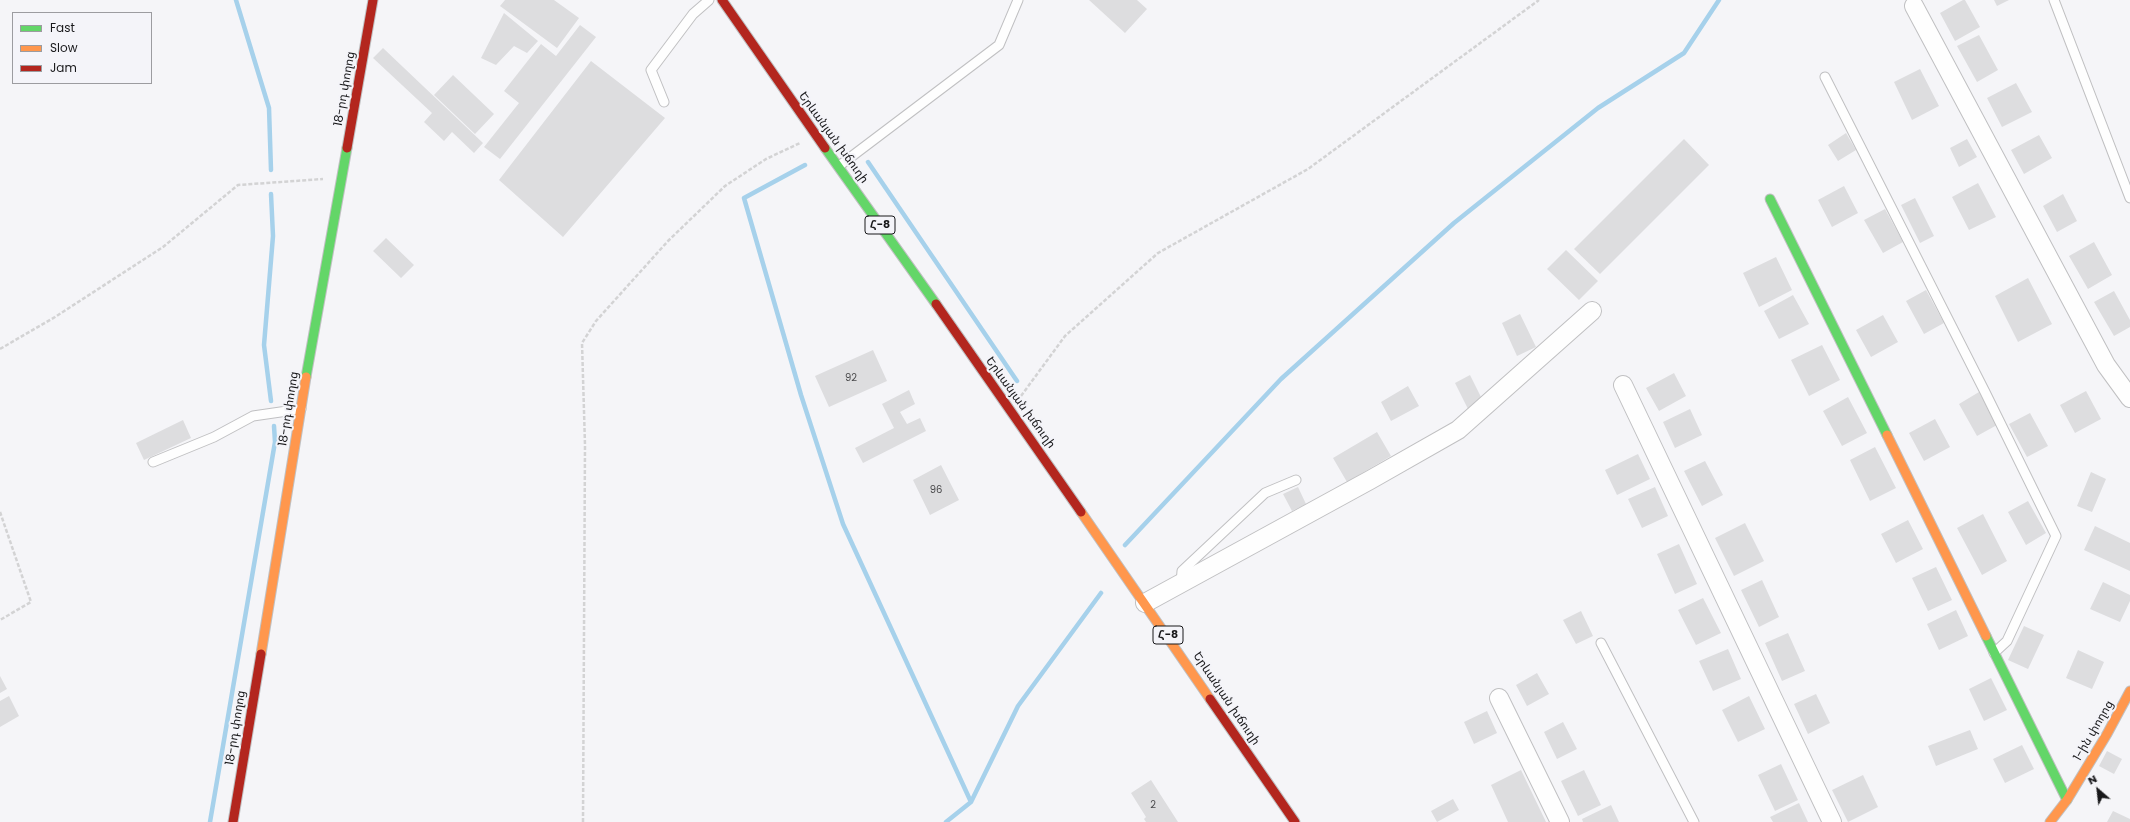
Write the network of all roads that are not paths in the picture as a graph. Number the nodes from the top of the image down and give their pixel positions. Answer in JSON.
{"nodes":[{"id":1,"x":374,"y":0,"type":"edge"},
{"id":2,"x":709,"y":0,"type":"edge"},
{"id":3,"x":722,"y":0,"type":"edge"},
{"id":4,"x":1018,"y":0,"type":"edge"},
{"id":5,"x":2054,"y":0,"type":"edge"},
{"id":6,"x":1914,"y":6,"type":"dead end"},
{"id":7,"x":1825,"y":77,"type":"dead end"},
{"id":8,"x":664,"y":102,"type":"dead end"},
{"id":9,"x":839,"y":166,"type":"junction"},
{"id":10,"x":2130,"y":198,"type":"edge"},
{"id":11,"x":1770,"y":200,"type":"dead end"},
{"id":12,"x":1592,"y":311,"type":"dead end"},
{"id":13,"x":1623,"y":385,"type":"dead end"},
{"id":14,"x":2130,"y":398,"type":"edge"},
{"id":15,"x":301,"y":409,"type":"junction"},
{"id":16,"x":152,"y":462,"type":"dead end"},
{"id":17,"x":1296,"y":480,"type":"dead end"},
{"id":18,"x":1181,"y":583,"type":"junction"},
{"id":19,"x":1145,"y":603,"type":"junction"},
{"id":20,"x":1601,"y":643,"type":"dead end"},
{"id":21,"x":1994,"y":653,"type":"junction"},
{"id":22,"x":2130,"y":691,"type":"edge"},
{"id":23,"x":1499,"y":698,"type":"dead end"},
{"id":24,"x":2067,"y":800,"type":"junction"},
{"id":25,"x":233,"y":822,"type":"edge"},
{"id":26,"x":1295,"y":822,"type":"edge"},
{"id":27,"x":1560,"y":822,"type":"edge"},
{"id":28,"x":1694,"y":822,"type":"edge"},
{"id":29,"x":1832,"y":822,"type":"edge"},
{"id":30,"x":2050,"y":822,"type":"edge"}],
"edges":[{"from":1,"to":15,"type":"street","name":"18-րդ փողոց"},
{"from":2,"to":8,"type":"lane"},
{"from":3,"to":9,"type":"street","name":"Երևանյան խճուղի","number":"Հ-8"},
{"from":4,"to":9,"type":"lane"},
{"from":5,"to":10,"type":"lane"},
{"from":6,"to":14,"type":"street"},
{"from":7,"to":21,"type":"lane"},
{"from":9,"to":19,"type":"street","name":"Երևանյան խճուղի","number":"Հ-8"},
{"from":11,"to":21,"type":"street"},
{"from":12,"to":18,"type":"street"},
{"from":13,"to":29,"type":"street"},
{"from":15,"to":16,"type":"lane"},
{"from":15,"to":25,"type":"street","name":"18-րդ փողոց"},
{"from":17,"to":18,"type":"lane"},
{"from":18,"to":19,"type":"street"},
{"from":19,"to":26,"type":"street","name":"Երևանյան խճուղի","number":"Հ-8"},
{"from":20,"to":28,"type":"lane"},
{"from":21,"to":24,"type":"street"},
{"from":22,"to":24,"type":"street","name":"1-ին փողոց"},
{"from":23,"to":27,"type":"street"},
{"from":24,"to":30,"type":"street","name":"1-ին փողոց"}]}
